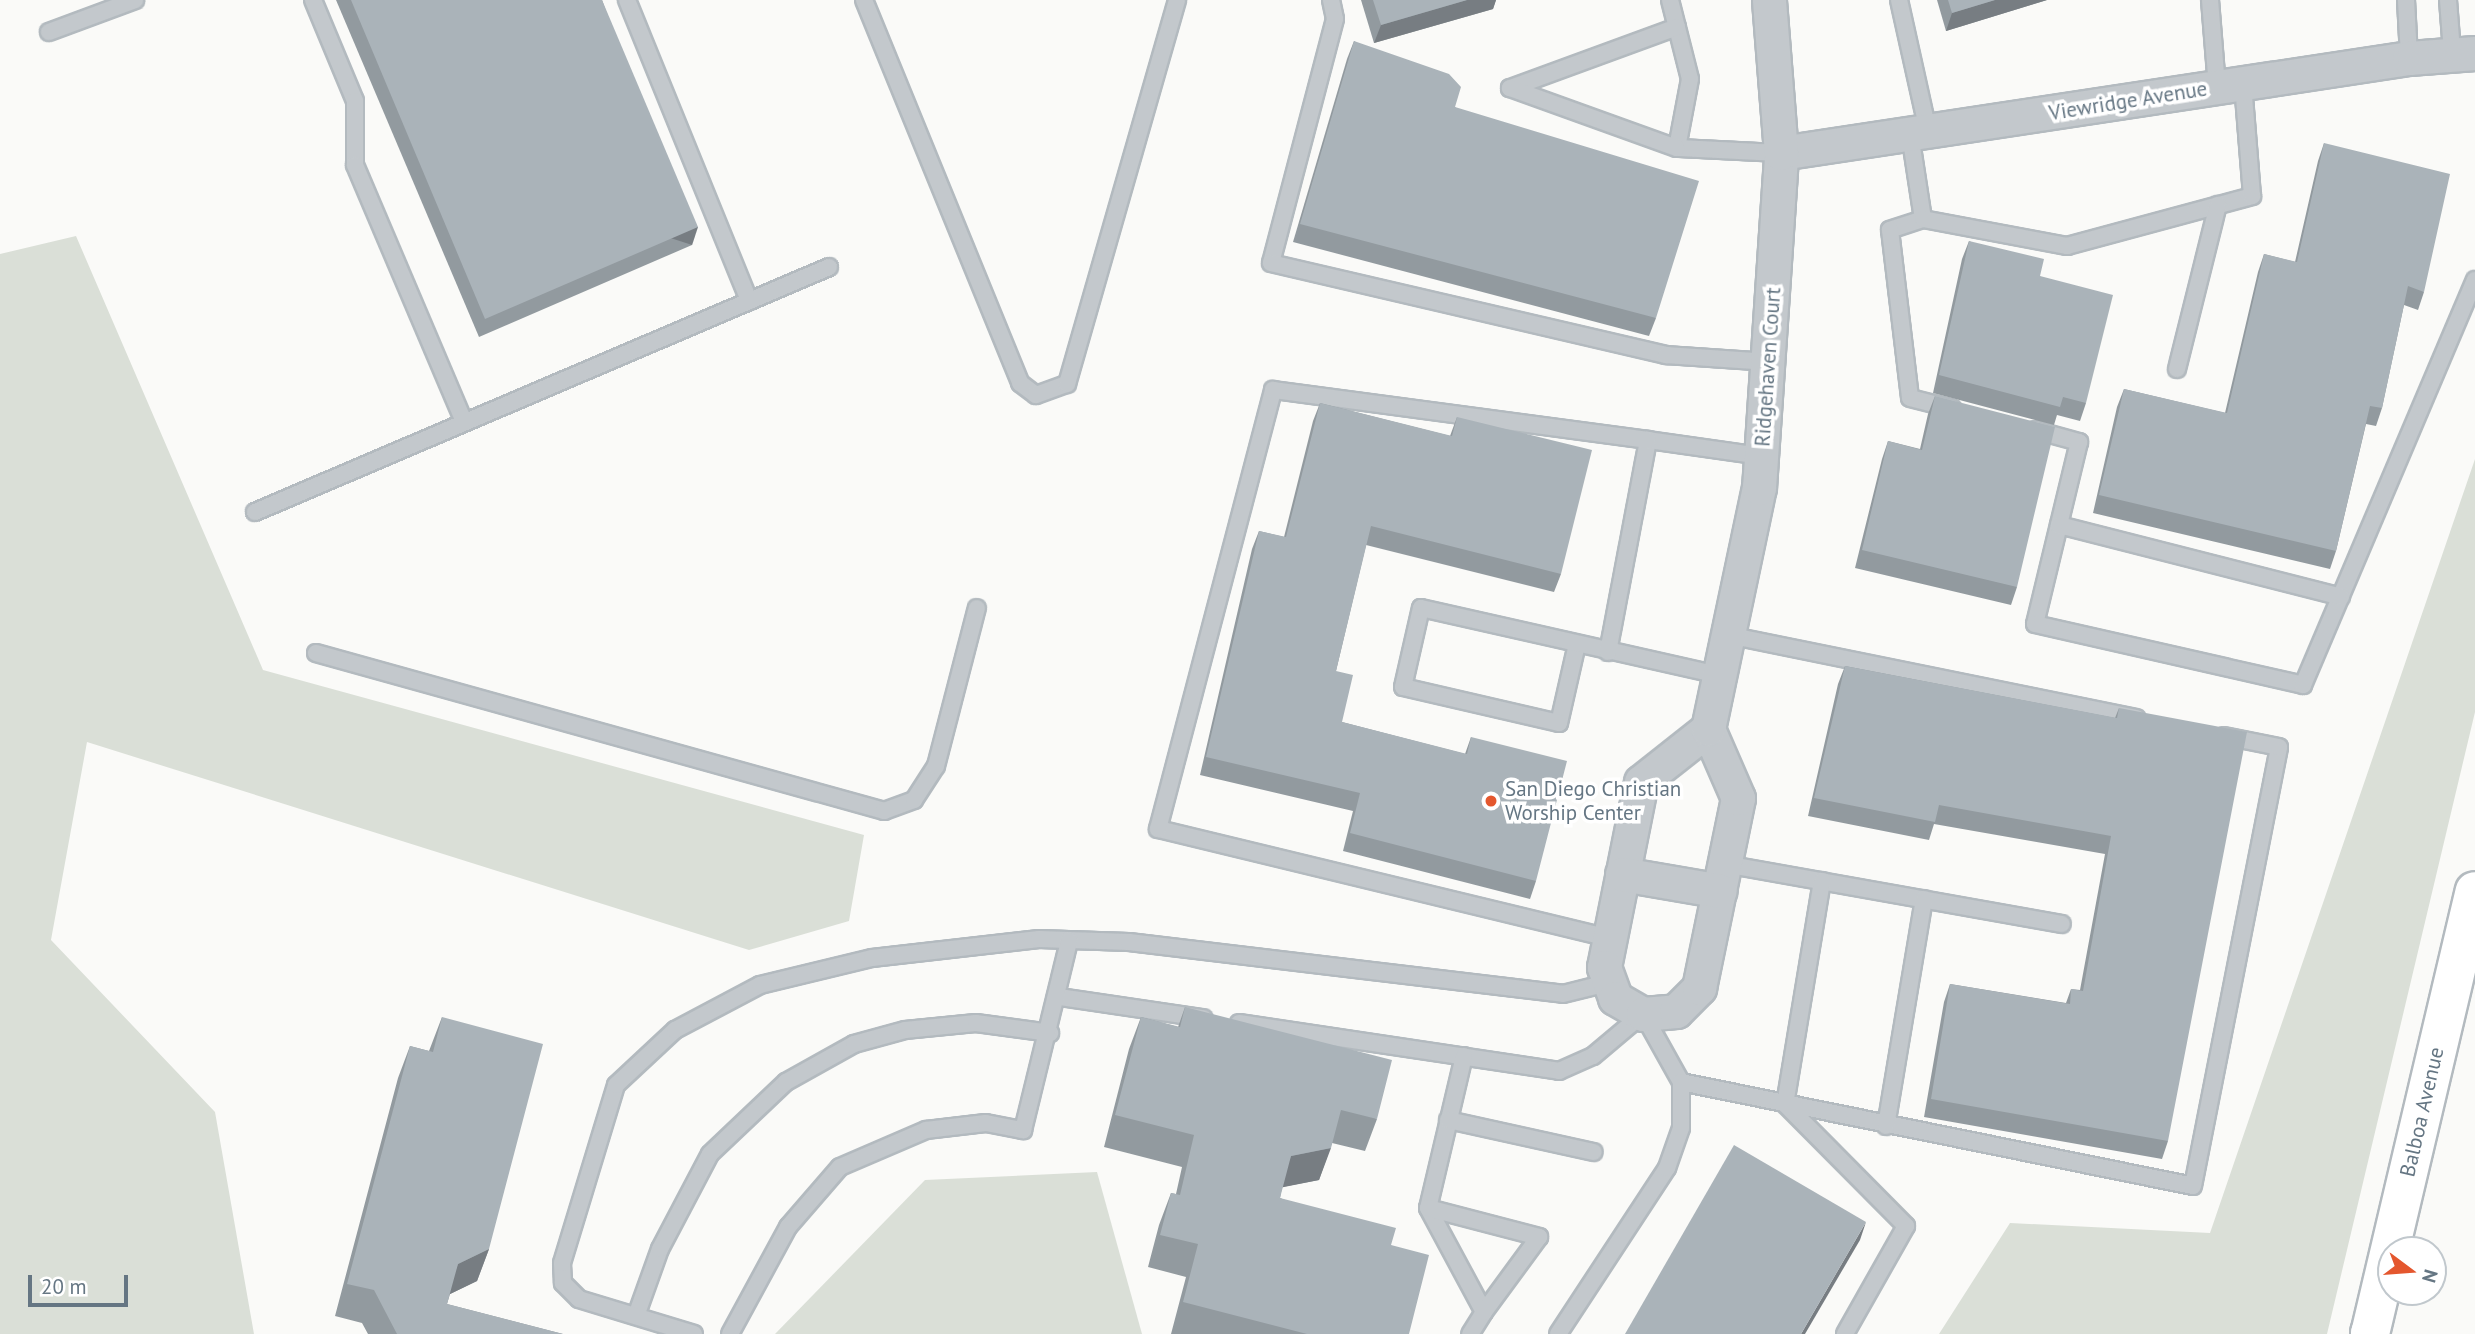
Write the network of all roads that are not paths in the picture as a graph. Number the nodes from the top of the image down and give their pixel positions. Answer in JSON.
{"nodes":[{"id":1,"x":135,"y":0,"type":"edge"},
{"id":2,"x":313,"y":0,"type":"edge"},
{"id":3,"x":627,"y":0,"type":"edge"},
{"id":4,"x":864,"y":0,"type":"edge"},
{"id":5,"x":1177,"y":0,"type":"edge"},
{"id":6,"x":1331,"y":0,"type":"edge"},
{"id":7,"x":1670,"y":0,"type":"edge"},
{"id":8,"x":1769,"y":0,"type":"edge"},
{"id":9,"x":1899,"y":0,"type":"edge"},
{"id":10,"x":2210,"y":0,"type":"edge"},
{"id":11,"x":2406,"y":0,"type":"edge"},
{"id":12,"x":2448,"y":0,"type":"edge"},
{"id":13,"x":1677,"y":27,"type":"junction"},
{"id":14,"x":50,"y":32,"type":"dead end"},
{"id":15,"x":2463,"y":53,"type":"edge"},
{"id":16,"x":2409,"y":58,"type":"junction"},
{"id":17,"x":2230,"y":85,"type":"junction"},
{"id":18,"x":1919,"y":132,"type":"junction"},
{"id":19,"x":1678,"y":148,"type":"junction"},
{"id":20,"x":1781,"y":153,"type":"junction"},
{"id":21,"x":2218,"y":205,"type":"junction"},
{"id":22,"x":1923,"y":219,"type":"junction"},
{"id":23,"x":829,"y":267,"type":"dead end"},
{"id":24,"x":2475,"y":280,"type":"edge"},
{"id":25,"x":749,"y":301,"type":"junction"},
{"id":26,"x":1769,"y":362,"type":"junction"},
{"id":27,"x":2176,"y":369,"type":"dead end"},
{"id":28,"x":1975,"y":415,"type":"edge"},
{"id":29,"x":464,"y":422,"type":"junction"},
{"id":30,"x":2014,"y":425,"type":"edge"},
{"id":31,"x":1648,"y":440,"type":"junction"},
{"id":32,"x":1761,"y":456,"type":"junction"},
{"id":33,"x":255,"y":512,"type":"dead end"},
{"id":34,"x":2059,"y":525,"type":"junction"},
{"id":35,"x":2341,"y":597,"type":"junction"},
{"id":36,"x":977,"y":608,"type":"dead end"},
{"id":37,"x":1728,"y":635,"type":"junction"},
{"id":38,"x":1577,"y":644,"type":"junction"},
{"id":39,"x":1608,"y":652,"type":"junction"},
{"id":40,"x":316,"y":653,"type":"dead end"},
{"id":41,"x":1719,"y":675,"type":"junction"},
{"id":42,"x":2158,"y":722,"type":"edge"},
{"id":43,"x":1708,"y":729,"type":"junction"},
{"id":44,"x":2211,"y":733,"type":"edge"},
{"id":45,"x":1622,"y":874,"type":"junction"},
{"id":46,"x":1722,"y":877,"type":"junction"},
{"id":47,"x":1822,"y":881,"type":"junction"},
{"id":48,"x":2475,"y":891,"type":"edge"},
{"id":49,"x":1924,"y":899,"type":"junction"},
{"id":50,"x":2062,"y":924,"type":"dead end"},
{"id":51,"x":1609,"y":938,"type":"junction"},
{"id":52,"x":1069,"y":941,"type":"junction"},
{"id":53,"x":1607,"y":983,"type":"junction"},
{"id":54,"x":1060,"y":997,"type":"junction"},
{"id":55,"x":1643,"y":1014,"type":"junction"},
{"id":56,"x":1050,"y":1033,"type":"junction"},
{"id":57,"x":1464,"y":1056,"type":"junction"},
{"id":58,"x":1681,"y":1082,"type":"junction"},
{"id":59,"x":1785,"y":1104,"type":"junction"},
{"id":60,"x":1448,"y":1119,"type":"junction"},
{"id":61,"x":1886,"y":1126,"type":"junction"},
{"id":62,"x":1594,"y":1152,"type":"dead end"},
{"id":63,"x":1428,"y":1208,"type":"junction"},
{"id":64,"x":1484,"y":1312,"type":"junction"},
{"id":65,"x":636,"y":1316,"type":"junction"},
{"id":66,"x":694,"y":1334,"type":"edge"},
{"id":67,"x":730,"y":1334,"type":"edge"},
{"id":68,"x":1470,"y":1334,"type":"edge"},
{"id":69,"x":1558,"y":1334,"type":"edge"},
{"id":70,"x":1845,"y":1334,"type":"edge"},
{"id":71,"x":2370,"y":1334,"type":"edge"}],
"edges":[{"from":1,"to":14,"type":"lane"},
{"from":2,"to":29,"type":"lane"},
{"from":3,"to":25,"type":"lane"},
{"from":4,"to":5,"type":"lane"},
{"from":6,"to":26,"type":"lane"},
{"from":7,"to":13,"type":"lane"},
{"from":8,"to":20,"type":"street","name":"Ridgehaven Court"},
{"from":9,"to":18,"type":"lane"},
{"from":10,"to":17,"type":"lane"},
{"from":11,"to":16,"type":"lane"},
{"from":12,"to":15,"type":"lane"},
{"from":13,"to":19,"type":"lane"},
{"from":13,"to":19,"type":"lane"},
{"from":15,"to":16,"type":"street","name":"Viewridge Avenue"},
{"from":16,"to":17,"type":"street","name":"Viewridge Avenue"},
{"from":17,"to":18,"type":"street","name":"Viewridge Avenue"},
{"from":17,"to":21,"type":"lane"},
{"from":18,"to":20,"type":"street","name":"Viewridge Avenue"},
{"from":18,"to":22,"type":"lane"},
{"from":19,"to":20,"type":"lane"},
{"from":20,"to":26,"type":"street","name":"Ridgehaven Court"},
{"from":21,"to":22,"type":"lane"},
{"from":21,"to":27,"type":"lane"},
{"from":22,"to":28,"type":"lane"},
{"from":23,"to":25,"type":"lane"},
{"from":24,"to":35,"type":"lane"},
{"from":25,"to":29,"type":"lane"},
{"from":26,"to":32,"type":"street","name":"Ridgehaven Court"},
{"from":29,"to":33,"type":"lane"},
{"from":30,"to":34,"type":"lane"},
{"from":31,"to":32,"type":"lane"},
{"from":31,"to":39,"type":"lane"},
{"from":31,"to":51,"type":"lane"},
{"from":32,"to":37,"type":"street","name":"Ridgehaven Court"},
{"from":34,"to":35,"type":"lane"},
{"from":34,"to":35,"type":"lane"},
{"from":36,"to":40,"type":"lane"},
{"from":37,"to":41,"type":"street","name":"Ridgehaven Court"},
{"from":37,"to":42,"type":"lane"},
{"from":38,"to":38,"type":"lane"},
{"from":38,"to":39,"type":"lane"},
{"from":39,"to":41,"type":"lane"},
{"from":41,"to":43,"type":"street","name":"Ridgehaven Court"},
{"from":43,"to":45,"type":"street"},
{"from":43,"to":46,"type":"street"},
{"from":44,"to":61,"type":"lane"},
{"from":45,"to":46,"type":"street"},
{"from":45,"to":51,"type":"street"},
{"from":46,"to":47,"type":"lane"},
{"from":46,"to":55,"type":"street"},
{"from":47,"to":49,"type":"lane"},
{"from":47,"to":59,"type":"lane"},
{"from":48,"to":71,"type":"main road","name":"Balboa Avenue"},
{"from":49,"to":50,"type":"lane"},
{"from":49,"to":61,"type":"lane"},
{"from":51,"to":53,"type":"street"},
{"from":52,"to":53,"type":"lane"},
{"from":52,"to":54,"type":"lane"},
{"from":52,"to":65,"type":"lane"},
{"from":53,"to":55,"type":"street"},
{"from":54,"to":56,"type":"lane"},
{"from":54,"to":57,"type":"lane"},
{"from":55,"to":57,"type":"lane"},
{"from":55,"to":58,"type":"lane"},
{"from":56,"to":65,"type":"lane"},
{"from":56,"to":67,"type":"lane"},
{"from":57,"to":60,"type":"lane"},
{"from":58,"to":59,"type":"lane"},
{"from":58,"to":69,"type":"lane"},
{"from":59,"to":61,"type":"lane"},
{"from":59,"to":70,"type":"lane"},
{"from":60,"to":62,"type":"lane"},
{"from":60,"to":63,"type":"lane"},
{"from":63,"to":64,"type":"lane"},
{"from":63,"to":64,"type":"lane"},
{"from":64,"to":68,"type":"lane"},
{"from":65,"to":66,"type":"lane"}]}
